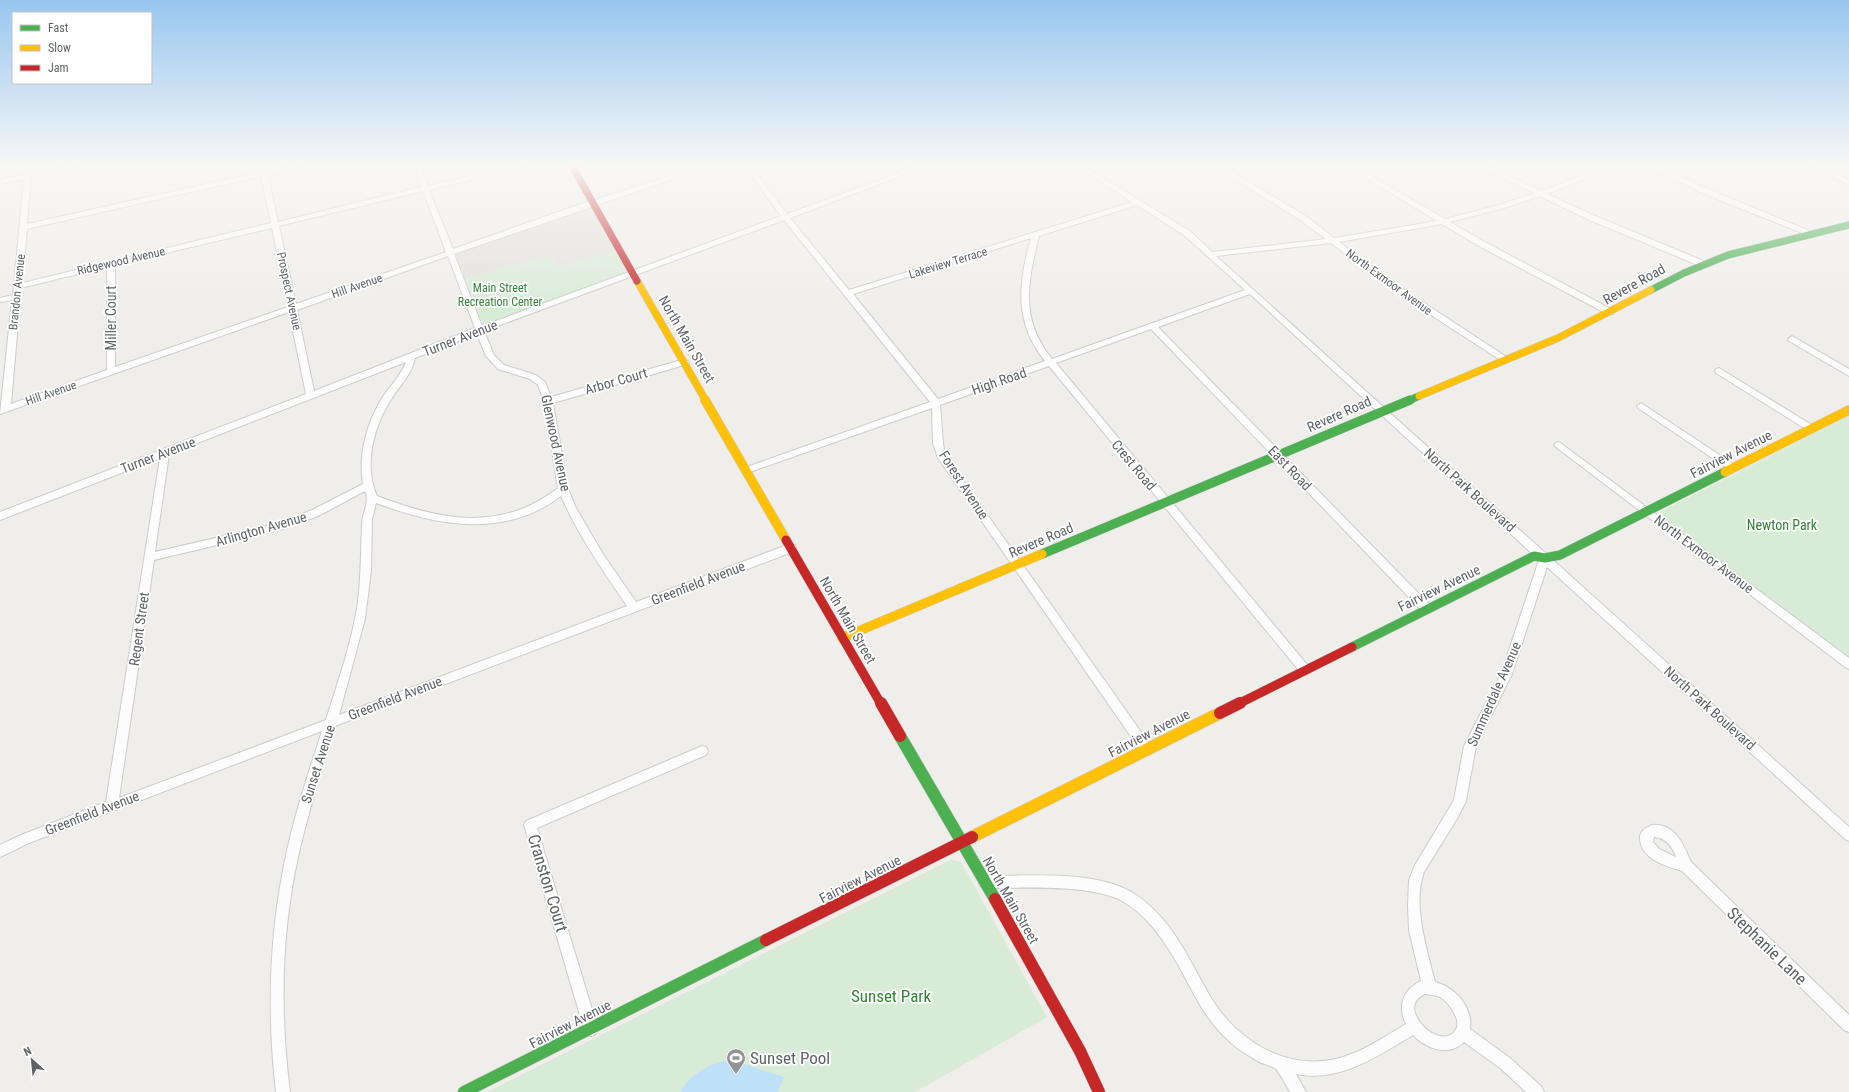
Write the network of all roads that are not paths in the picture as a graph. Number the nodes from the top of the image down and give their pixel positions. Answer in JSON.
{"nodes":[{"id":1,"x":25,"y":215,"type":"edge"},
{"id":2,"x":78,"y":215,"type":"edge"},
{"id":3,"x":273,"y":215,"type":"edge"},
{"id":4,"x":316,"y":215,"type":"edge"},
{"id":5,"x":436,"y":215,"type":"edge"},
{"id":6,"x":560,"y":215,"type":"edge"},
{"id":7,"x":600,"y":215,"type":"edge"},
{"id":8,"x":789,"y":215,"type":"edge"},
{"id":9,"x":1099,"y":215,"type":"edge"},
{"id":10,"x":1160,"y":215,"type":"edge"},
{"id":11,"x":1298,"y":215,"type":"edge"},
{"id":12,"x":1433,"y":215,"type":"edge"},
{"id":13,"x":1469,"y":215,"type":"edge"},
{"id":14,"x":1588,"y":215,"type":"edge"},
{"id":15,"x":1764,"y":215,"type":"edge"},
{"id":16,"x":786,"y":216,"type":"junction"},
{"id":17,"x":1445,"y":222,"type":"junction"},
{"id":18,"x":1849,"y":224,"type":"edge"},
{"id":19,"x":275,"y":225,"type":"junction"},
{"id":20,"x":24,"y":227,"type":"junction"},
{"id":21,"x":1812,"y":234,"type":"junction"},
{"id":22,"x":1035,"y":236,"type":"junction"},
{"id":23,"x":1333,"y":241,"type":"junction"},
{"id":24,"x":451,"y":253,"type":"junction"},
{"id":25,"x":1210,"y":254,"type":"junction"},
{"id":26,"x":111,"y":264,"type":"junction"},
{"id":27,"x":1702,"y":264,"type":"junction"},
{"id":28,"x":632,"y":273,"type":"junction"},
{"id":29,"x":18,"y":286,"type":"junction"},
{"id":30,"x":1251,"y":291,"type":"junction"},
{"id":31,"x":849,"y":293,"type":"junction"},
{"id":32,"x":17,"y":296,"type":"junction"},
{"id":33,"x":0,"y":300,"type":"edge"},
{"id":34,"x":293,"y":308,"type":"junction"},
{"id":35,"x":1610,"y":312,"type":"junction"},
{"id":36,"x":1153,"y":327,"type":"junction"},
{"id":37,"x":479,"y":330,"type":"junction"},
{"id":38,"x":1792,"y":339,"type":"dead end"},
{"id":39,"x":410,"y":356,"type":"junction"},
{"id":40,"x":1505,"y":360,"type":"junction"},
{"id":41,"x":685,"y":362,"type":"junction"},
{"id":42,"x":1050,"y":363,"type":"junction"},
{"id":43,"x":1719,"y":371,"type":"dead end"},
{"id":44,"x":111,"y":372,"type":"junction"},
{"id":45,"x":1849,"y":373,"type":"edge"},
{"id":46,"x":311,"y":396,"type":"junction"},
{"id":47,"x":548,"y":400,"type":"junction"},
{"id":48,"x":936,"y":403,"type":"junction"},
{"id":49,"x":1641,"y":406,"type":"dead end"},
{"id":50,"x":3,"y":410,"type":"edge"},
{"id":51,"x":1849,"y":410,"type":"edge"},
{"id":52,"x":1383,"y":411,"type":"junction"},
{"id":53,"x":1812,"y":429,"type":"junction"},
{"id":54,"x":1558,"y":444,"type":"dead end"},
{"id":55,"x":165,"y":452,"type":"junction"},
{"id":56,"x":1278,"y":456,"type":"junction"},
{"id":57,"x":1733,"y":468,"type":"junction"},
{"id":58,"x":747,"y":470,"type":"junction"},
{"id":59,"x":367,"y":486,"type":"junction"},
{"id":60,"x":563,"y":489,"type":"junction"},
{"id":61,"x":373,"y":498,"type":"junction"},
{"id":62,"x":1166,"y":503,"type":"junction"},
{"id":63,"x":1648,"y":511,"type":"junction"},
{"id":64,"x":0,"y":516,"type":"edge"},
{"id":65,"x":790,"y":548,"type":"junction"},
{"id":66,"x":149,"y":557,"type":"junction"},
{"id":67,"x":1545,"y":558,"type":"junction"},
{"id":68,"x":1018,"y":565,"type":"junction"},
{"id":69,"x":634,"y":607,"type":"junction"},
{"id":70,"x":1427,"y":609,"type":"junction"},
{"id":71,"x":842,"y":638,"type":"junction"},
{"id":72,"x":1849,"y":664,"type":"edge"},
{"id":73,"x":1305,"y":670,"type":"junction"},
{"id":74,"x":331,"y":723,"type":"junction"},
{"id":75,"x":1147,"y":750,"type":"junction"},
{"id":76,"x":702,"y":751,"type":"dead end"},
{"id":77,"x":112,"y":806,"type":"junction"},
{"id":78,"x":1849,"y":835,"type":"edge"},
{"id":79,"x":962,"y":843,"type":"junction"},
{"id":80,"x":0,"y":851,"type":"edge"},
{"id":81,"x":1686,"y":866,"type":"dead end"},
{"id":82,"x":985,"y":882,"type":"junction"},
{"id":83,"x":1429,"y":987,"type":"junction"},
{"id":84,"x":1849,"y":1025,"type":"edge"},
{"id":85,"x":1414,"y":1027,"type":"junction"},
{"id":86,"x":591,"y":1029,"type":"junction"},
{"id":87,"x":1462,"y":1032,"type":"junction"},
{"id":88,"x":1281,"y":1065,"type":"junction"},
{"id":89,"x":283,"y":1092,"type":"edge"},
{"id":90,"x":464,"y":1092,"type":"edge"},
{"id":91,"x":1099,"y":1092,"type":"edge"},
{"id":92,"x":1299,"y":1092,"type":"edge"},
{"id":93,"x":1536,"y":1092,"type":"edge"}],
"edges":[{"from":1,"to":20,"type":"street","name":"Brandon Avenue"},
{"from":2,"to":20,"type":"street"},
{"from":3,"to":19,"type":"street","name":"Prospect Avenue"},
{"from":4,"to":19,"type":"street","name":"Ridgewood Avenue"},
{"from":5,"to":24,"type":"street","name":"Glenwood Avenue"},
{"from":6,"to":24,"type":"street","name":"Hill Avenue"},
{"from":7,"to":28,"type":"street","name":"North Main Street"},
{"from":8,"to":16,"type":"street","name":"Turner Avenue"},
{"from":9,"to":22,"type":"street","name":"Lakeview Terrace"},
{"from":10,"to":25,"type":"street","name":"North Park Boulevard"},
{"from":11,"to":23,"type":"street","name":"North Exmoor Avenue"},
{"from":12,"to":17,"type":"street"},
{"from":13,"to":17,"type":"street"},
{"from":14,"to":27,"type":"street"},
{"from":15,"to":21,"type":"street"},
{"from":16,"to":28,"type":"street","name":"Turner Avenue"},
{"from":16,"to":31,"type":"street"},
{"from":17,"to":23,"type":"street"},
{"from":17,"to":35,"type":"street"},
{"from":18,"to":21,"type":"street","name":"Revere Road"},
{"from":19,"to":26,"type":"street","name":"Ridgewood Avenue"},
{"from":19,"to":34,"type":"street","name":"Prospect Avenue"},
{"from":20,"to":29,"type":"street","name":"Brandon Avenue"},
{"from":21,"to":27,"type":"street","name":"Revere Road"},
{"from":22,"to":31,"type":"street","name":"Lakeview Terrace"},
{"from":22,"to":42,"type":"street","name":"Crest Road"},
{"from":23,"to":25,"type":"street"},
{"from":23,"to":40,"type":"street","name":"North Exmoor Avenue"},
{"from":24,"to":34,"type":"street","name":"Hill Avenue"},
{"from":24,"to":37,"type":"street","name":"Glenwood Avenue"},
{"from":25,"to":30,"type":"street","name":"North Park Boulevard"},
{"from":26,"to":29,"type":"street","name":"Ridgewood Avenue"},
{"from":26,"to":44,"type":"street","name":"Miller Court"},
{"from":27,"to":35,"type":"street","name":"Revere Road"},
{"from":28,"to":37,"type":"street","name":"Turner Avenue"},
{"from":28,"to":41,"type":"street","name":"North Main Street"},
{"from":29,"to":32,"type":"street","name":"Brandon Avenue"},
{"from":30,"to":36,"type":"street","name":"High Road"},
{"from":30,"to":52,"type":"street","name":"North Park Boulevard"},
{"from":31,"to":48,"type":"street"},
{"from":32,"to":33,"type":"street"},
{"from":32,"to":50,"type":"street","name":"Brandon Avenue"},
{"from":34,"to":44,"type":"street","name":"Hill Avenue"},
{"from":34,"to":46,"type":"street","name":"Prospect Avenue"},
{"from":35,"to":40,"type":"street","name":"Revere Road"},
{"from":36,"to":42,"type":"street","name":"High Road"},
{"from":36,"to":56,"type":"street","name":"East Road"},
{"from":37,"to":39,"type":"street","name":"Turner Avenue"},
{"from":37,"to":47,"type":"street","name":"Glenwood Avenue"},
{"from":38,"to":45,"type":"street"},
{"from":39,"to":46,"type":"street","name":"Turner Avenue"},
{"from":39,"to":59,"type":"street"},
{"from":40,"to":52,"type":"street","name":"Revere Road"},
{"from":41,"to":47,"type":"street","name":"Arbor Court"},
{"from":41,"to":58,"type":"street","name":"North Main Street"},
{"from":42,"to":48,"type":"street","name":"High Road"},
{"from":42,"to":62,"type":"street","name":"Crest Road"},
{"from":43,"to":53,"type":"street"},
{"from":44,"to":50,"type":"street","name":"Hill Avenue"},
{"from":46,"to":55,"type":"street","name":"Turner Avenue"},
{"from":47,"to":60,"type":"street","name":"Glenwood Avenue"},
{"from":48,"to":58,"type":"street","name":"High Road"},
{"from":48,"to":68,"type":"street","name":"Forest Avenue"},
{"from":49,"to":57,"type":"street"},
{"from":51,"to":53,"type":"street","name":"Fairview Avenue"},
{"from":52,"to":56,"type":"street","name":"Revere Road"},
{"from":52,"to":67,"type":"street","name":"North Park Boulevard"},
{"from":53,"to":57,"type":"street","name":"Fairview Avenue"},
{"from":54,"to":63,"type":"street","name":"North Exmoor Avenue"},
{"from":55,"to":64,"type":"street","name":"Turner Avenue"},
{"from":55,"to":66,"type":"street","name":"Regent Street"},
{"from":56,"to":62,"type":"street","name":"Revere Road"},
{"from":56,"to":70,"type":"street","name":"East Road"},
{"from":57,"to":63,"type":"street","name":"Fairview Avenue"},
{"from":58,"to":65,"type":"street","name":"North Main Street"},
{"from":59,"to":61,"type":"street"},
{"from":59,"to":66,"type":"street","name":"Arlington Avenue"},
{"from":60,"to":61,"type":"street"},
{"from":60,"to":69,"type":"street","name":"Glenwood Avenue"},
{"from":61,"to":74,"type":"street","name":"Sunset Avenue"},
{"from":62,"to":68,"type":"street","name":"Revere Road"},
{"from":62,"to":73,"type":"street","name":"Crest Road"},
{"from":63,"to":67,"type":"street","name":"Fairview Avenue"},
{"from":63,"to":72,"type":"street","name":"North Exmoor Avenue"},
{"from":65,"to":69,"type":"street","name":"Greenfield Avenue"},
{"from":65,"to":71,"type":"street","name":"North Main Street"},
{"from":66,"to":77,"type":"street","name":"Regent Street"},
{"from":67,"to":70,"type":"street","name":"Fairview Avenue"},
{"from":67,"to":78,"type":"street","name":"North Park Boulevard"},
{"from":67,"to":83,"type":"street","name":"Summerdale Avenue"},
{"from":68,"to":71,"type":"street","name":"Revere Road"},
{"from":68,"to":75,"type":"street","name":"Forest Avenue"},
{"from":69,"to":74,"type":"street","name":"Greenfield Avenue"},
{"from":70,"to":73,"type":"street","name":"Fairview Avenue"},
{"from":71,"to":79,"type":"street","name":"North Main Street"},
{"from":73,"to":75,"type":"street","name":"Fairview Avenue"},
{"from":74,"to":77,"type":"street","name":"Greenfield Avenue"},
{"from":74,"to":89,"type":"street","name":"Sunset Avenue"},
{"from":75,"to":79,"type":"street","name":"Fairview Avenue"},
{"from":76,"to":86,"type":"street","name":"Cranston Court"},
{"from":77,"to":80,"type":"street","name":"Greenfield Avenue"},
{"from":79,"to":82,"type":"street","name":"North Main Street"},
{"from":79,"to":86,"type":"street","name":"Fairview Avenue"},
{"from":81,"to":84,"type":"street","name":"Stephanie Lane"},
{"from":82,"to":88,"type":"street"},
{"from":82,"to":91,"type":"street","name":"North Main Street"},
{"from":83,"to":85,"type":"street"},
{"from":83,"to":87,"type":"street"},
{"from":85,"to":87,"type":"street"},
{"from":85,"to":88,"type":"street"},
{"from":86,"to":90,"type":"street","name":"Fairview Avenue"},
{"from":87,"to":93,"type":"street"},
{"from":88,"to":92,"type":"street"}]}
